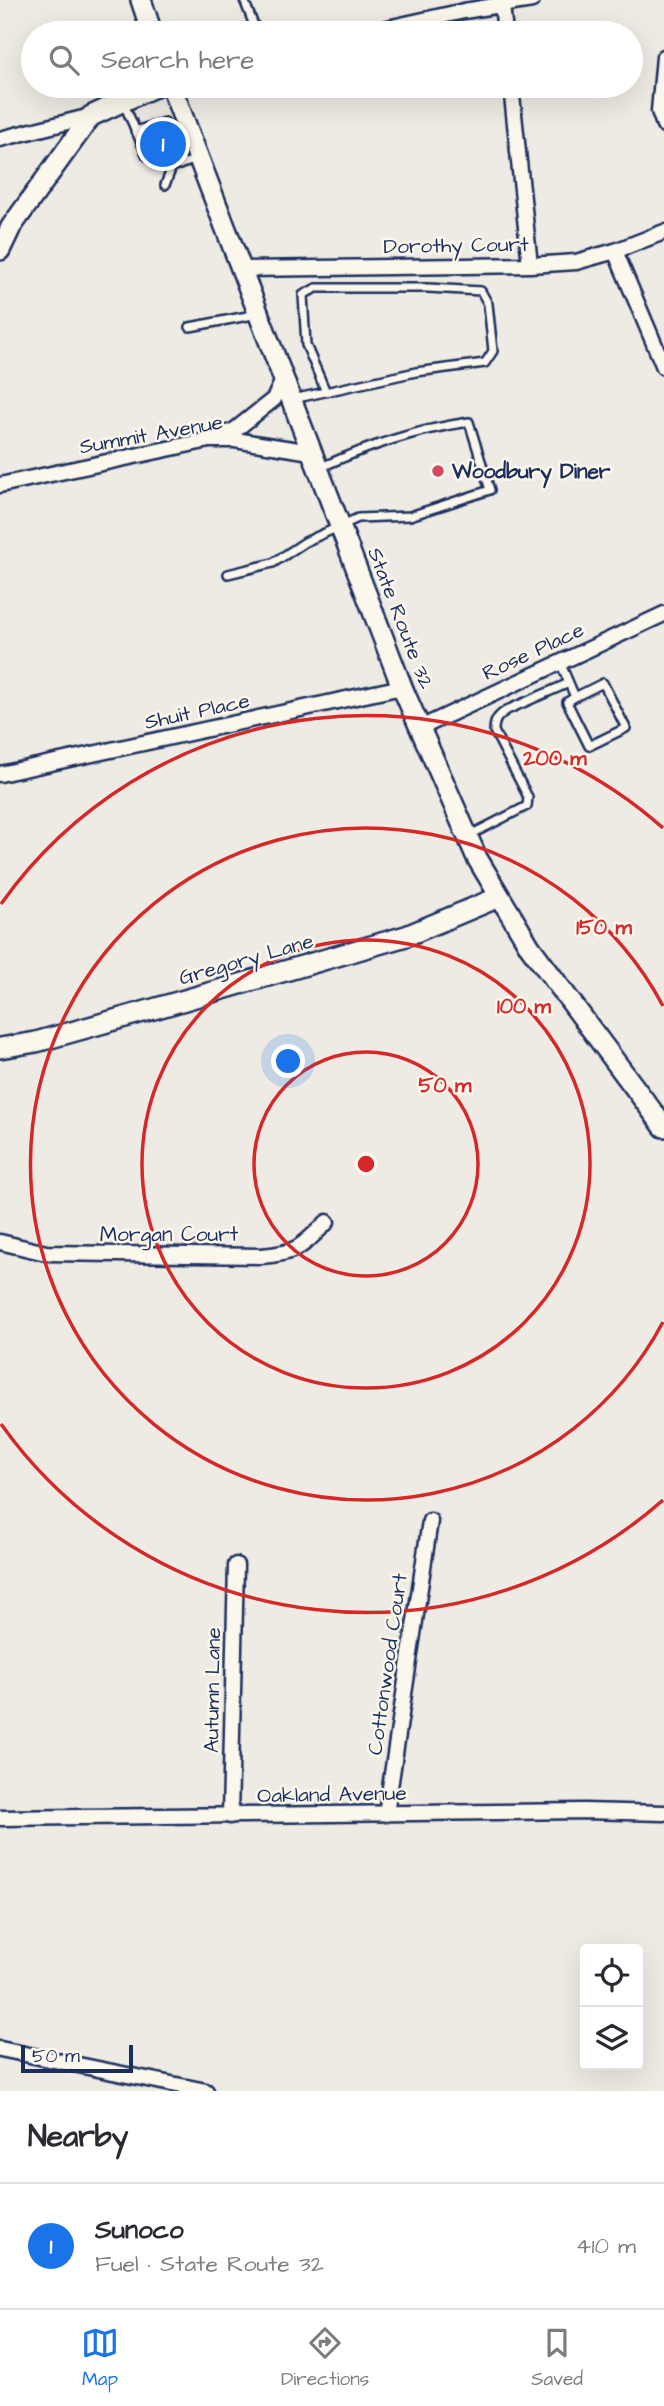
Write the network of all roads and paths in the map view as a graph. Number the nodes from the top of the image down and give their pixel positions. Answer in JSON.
{"nodes":[{"id":1,"x":141,"y":0,"type":"edge"},
{"id":2,"x":244,"y":0,"type":"edge"},
{"id":3,"x":532,"y":0,"type":"edge"},
{"id":4,"x":502,"y":5,"type":"junction"},
{"id":5,"x":463,"y":6,"type":"edge"},
{"id":6,"x":148,"y":21,"type":"edge"},
{"id":7,"x":252,"y":21,"type":"edge"},
{"id":8,"x":409,"y":21,"type":"edge"},
{"id":9,"x":504,"y":21,"type":"edge"},
{"id":10,"x":664,"y":57,"type":"edge"},
{"id":11,"x":131,"y":98,"type":"edge"},
{"id":12,"x":173,"y":98,"type":"edge"},
{"id":13,"x":512,"y":98,"type":"edge"},
{"id":14,"x":123,"y":102,"type":"junction"},
{"id":15,"x":91,"y":116,"type":"junction"},
{"id":16,"x":664,"y":125,"type":"edge"},
{"id":17,"x":135,"y":131,"type":"junction"},
{"id":18,"x":0,"y":139,"type":"edge"},
{"id":19,"x":184,"y":164,"type":"junction"},
{"id":20,"x":164,"y":185,"type":"dead end"},
{"id":21,"x":664,"y":232,"type":"edge"},
{"id":22,"x":0,"y":250,"type":"edge"},
{"id":23,"x":615,"y":251,"type":"junction"},
{"id":24,"x":530,"y":265,"type":"junction"},
{"id":25,"x":243,"y":270,"type":"junction"},
{"id":26,"x":260,"y":314,"type":"junction"},
{"id":27,"x":190,"y":327,"type":"dead end"},
{"id":28,"x":664,"y":367,"type":"edge"},
{"id":29,"x":284,"y":378,"type":"junction"},
{"id":30,"x":326,"y":392,"type":"junction"},
{"id":31,"x":292,"y":399,"type":"junction"},
{"id":32,"x":209,"y":440,"type":"junction"},
{"id":33,"x":314,"y":460,"type":"junction"},
{"id":34,"x":0,"y":485,"type":"edge"},
{"id":35,"x":340,"y":524,"type":"junction"},
{"id":36,"x":228,"y":574,"type":"dead end"},
{"id":37,"x":664,"y":614,"type":"edge"},
{"id":38,"x":560,"y":662,"type":"junction"},
{"id":39,"x":569,"y":683,"type":"junction"},
{"id":40,"x":402,"y":687,"type":"junction"},
{"id":41,"x":575,"y":697,"type":"junction"},
{"id":42,"x":421,"y":728,"type":"junction"},
{"id":43,"x":0,"y":774,"type":"edge"},
{"id":44,"x":467,"y":836,"type":"junction"},
{"id":45,"x":499,"y":897,"type":"junction"},
{"id":46,"x":0,"y":1048,"type":"edge"},
{"id":47,"x":664,"y":1127,"type":"edge"},
{"id":48,"x":327,"y":1222,"type":"dead end"},
{"id":49,"x":0,"y":1242,"type":"edge"},
{"id":50,"x":430,"y":1521,"type":"dead end"},
{"id":51,"x":236,"y":1564,"type":"dead end"},
{"id":52,"x":664,"y":1813,"type":"edge"},
{"id":53,"x":386,"y":1814,"type":"junction"},
{"id":54,"x":230,"y":1816,"type":"junction"},
{"id":55,"x":0,"y":1818,"type":"edge"},
{"id":56,"x":0,"y":2049,"type":"edge"},
{"id":57,"x":206,"y":2091,"type":"edge"}],
"edges":[{"from":1,"to":6,"type":"main road"},
{"from":2,"to":7,"type":"lane"},
{"from":3,"to":4,"type":"street"},
{"from":4,"to":5,"type":"street"},
{"from":4,"to":9,"type":"street"},
{"from":5,"to":8,"type":"street"},
{"from":10,"to":16,"type":"street"},
{"from":11,"to":14,"type":"main road"},
{"from":12,"to":19,"type":"main road","name":"State Route 32"},
{"from":13,"to":24,"type":"street"},
{"from":14,"to":15,"type":"main road"},
{"from":14,"to":17,"type":"lane"},
{"from":15,"to":18,"type":"street"},
{"from":15,"to":22,"type":"main road"},
{"from":17,"to":19,"type":"lane"},
{"from":17,"to":19,"type":"lane"},
{"from":19,"to":20,"type":"lane"},
{"from":19,"to":25,"type":"main road","name":"State Route 32"},
{"from":21,"to":23,"type":"street","name":"Dorothy Court"},
{"from":23,"to":24,"type":"street","name":"Dorothy Court"},
{"from":23,"to":28,"type":"street"},
{"from":24,"to":25,"type":"street","name":"Dorothy Court"},
{"from":25,"to":26,"type":"main road","name":"State Route 32"},
{"from":26,"to":27,"type":"lane"},
{"from":26,"to":29,"type":"main road","name":"State Route 32"},
{"from":29,"to":31,"type":"main road","name":"State Route 32"},
{"from":29,"to":32,"type":"street"},
{"from":30,"to":30,"type":"lane"},
{"from":30,"to":31,"type":"lane"},
{"from":31,"to":33,"type":"main road","name":"State Route 32"},
{"from":32,"to":33,"type":"street","name":"Summit Avenue"},
{"from":32,"to":34,"type":"street","name":"Summit Avenue"},
{"from":33,"to":35,"type":"main road","name":"State Route 32"},
{"from":33,"to":35,"type":"lane"},
{"from":35,"to":36,"type":"lane"},
{"from":35,"to":40,"type":"main road","name":"State Route 32"},
{"from":37,"to":38,"type":"street","name":"Rose Place"},
{"from":38,"to":39,"type":"lane"},
{"from":38,"to":42,"type":"street","name":"Rose Place"},
{"from":39,"to":41,"type":"lane"},
{"from":39,"to":44,"type":"lane"},
{"from":40,"to":42,"type":"main road","name":"State Route 32"},
{"from":40,"to":43,"type":"street","name":"Shuit Place"},
{"from":41,"to":41,"type":"lane"},
{"from":42,"to":44,"type":"main road","name":"State Route 32"},
{"from":44,"to":45,"type":"main road","name":"State Route 32"},
{"from":45,"to":46,"type":"main road","name":"Gregory Lane"},
{"from":45,"to":47,"type":"main road","name":"State Route 32"},
{"from":48,"to":49,"type":"street","name":"Morgan Court"},
{"from":50,"to":53,"type":"street","name":"Cottonwood Court"},
{"from":51,"to":54,"type":"street","name":"Autumn Lane"},
{"from":52,"to":53,"type":"street","name":"Oakland Avenue"},
{"from":53,"to":54,"type":"street","name":"Oakland Avenue"},
{"from":54,"to":55,"type":"street","name":"Oakland Avenue"},
{"from":56,"to":57,"type":"street"}]}
